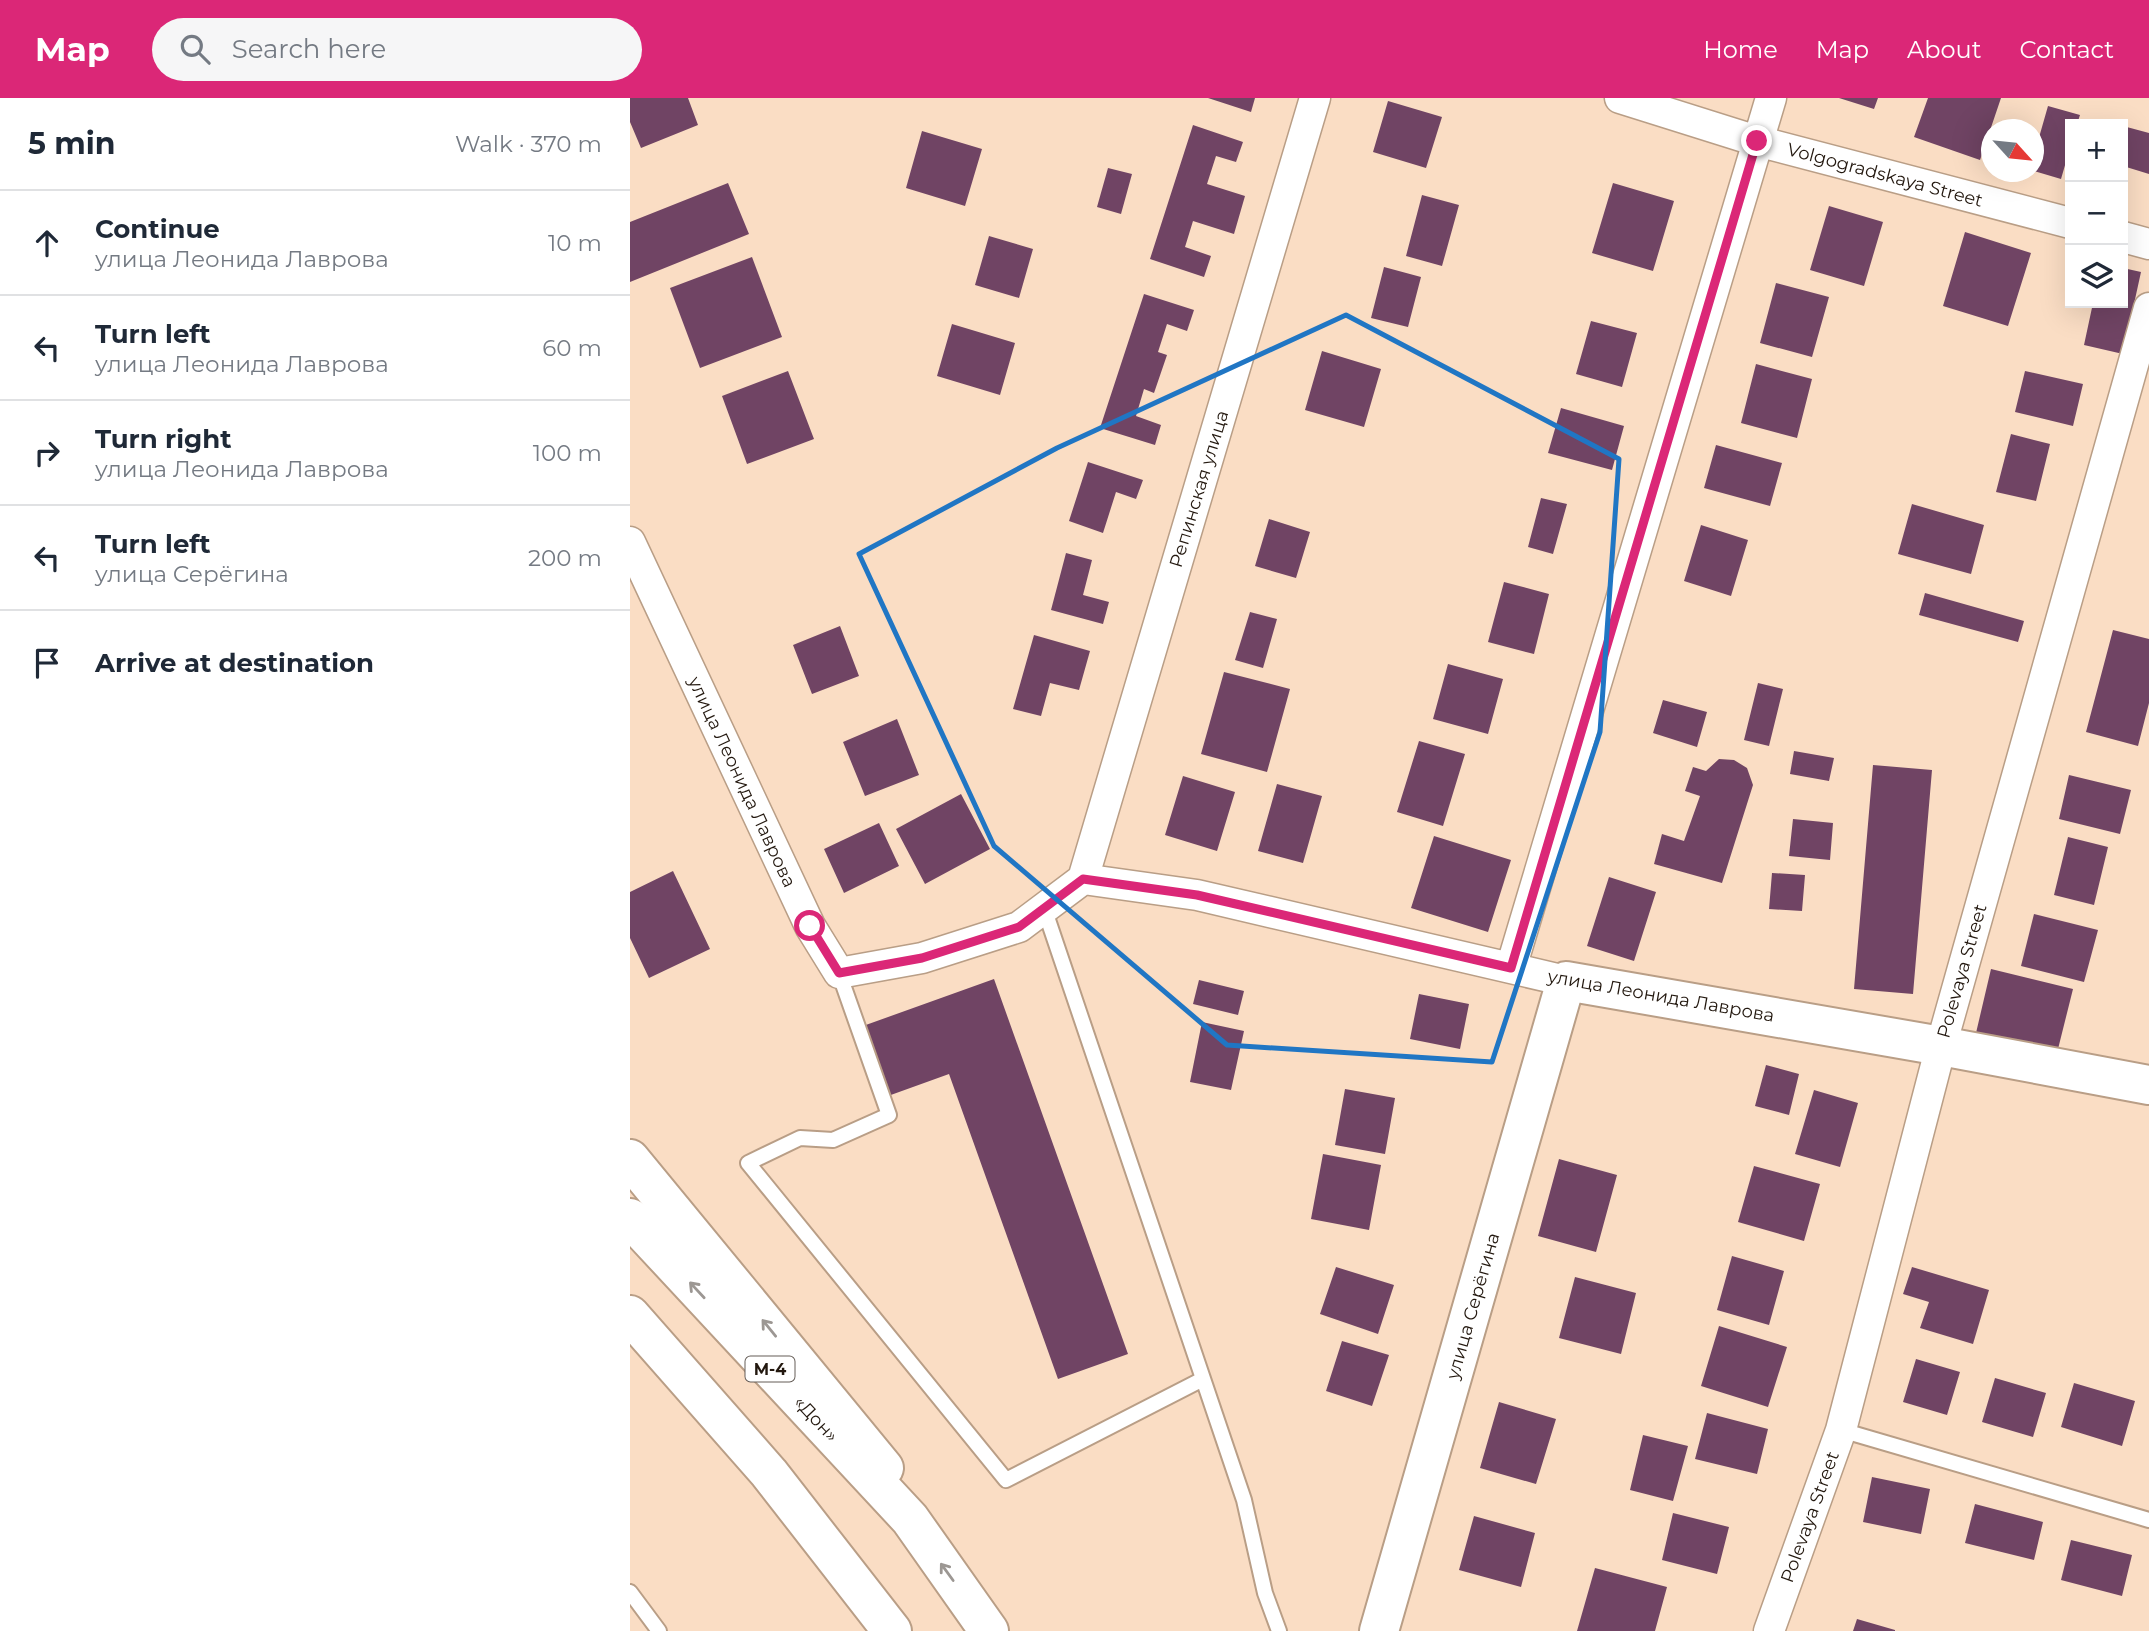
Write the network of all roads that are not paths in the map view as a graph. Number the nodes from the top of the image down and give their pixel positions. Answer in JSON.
{"nodes":[{"id":1,"x":1315,"y":98,"type":"edge"},
{"id":2,"x":1620,"y":98,"type":"edge"},
{"id":3,"x":1771,"y":98,"type":"edge"},
{"id":4,"x":1757,"y":141,"type":"junction"},
{"id":5,"x":2065,"y":222,"type":"edge"},
{"id":6,"x":2128,"y":238,"type":"edge"},
{"id":7,"x":2149,"y":244,"type":"edge"},
{"id":8,"x":2149,"y":308,"type":"edge"},
{"id":9,"x":630,"y":542,"type":"edge"},
{"id":10,"x":1083,"y":879,"type":"junction"},
{"id":11,"x":1044,"y":908,"type":"junction"},
{"id":12,"x":1511,"y":968,"type":"junction"},
{"id":13,"x":839,"y":973,"type":"junction"},
{"id":14,"x":1566,"y":981,"type":"junction"},
{"id":15,"x":1941,"y":1046,"type":"junction"},
{"id":16,"x":2149,"y":1085,"type":"edge"},
{"id":17,"x":630,"y":1158,"type":"edge"},
{"id":18,"x":630,"y":1218,"type":"edge"},
{"id":19,"x":630,"y":1315,"type":"edge"},
{"id":20,"x":630,"y":1339,"type":"edge"},
{"id":21,"x":1203,"y":1379,"type":"junction"},
{"id":22,"x":1840,"y":1430,"type":"junction"},
{"id":23,"x":910,"y":1519,"type":"junction"},
{"id":24,"x":2149,"y":1520,"type":"edge"},
{"id":25,"x":630,"y":1592,"type":"edge"},
{"id":26,"x":988,"y":1629,"type":"edge"},
{"id":27,"x":659,"y":1631,"type":"edge"},
{"id":28,"x":885,"y":1631,"type":"edge"},
{"id":29,"x":892,"y":1631,"type":"edge"},
{"id":30,"x":1279,"y":1631,"type":"edge"},
{"id":31,"x":1379,"y":1631,"type":"edge"},
{"id":32,"x":1769,"y":1631,"type":"edge"}],
"edges":[{"from":1,"to":10,"type":"street","name":"Репинская улица"},
{"from":2,"to":4,"type":"street","name":"Volgogradskaya Street"},
{"from":3,"to":4,"type":"street"},
{"from":4,"to":5,"type":"street","name":"Volgogradskaya Street"},
{"from":4,"to":12,"type":"street"},
{"from":6,"to":7,"type":"street"},
{"from":8,"to":15,"type":"street","name":"Polevaya Street"},
{"from":9,"to":13,"type":"street","name":"улица Леонида Лаврова"},
{"from":10,"to":11,"type":"street"},
{"from":10,"to":12,"type":"street","name":"улица Леонида Лаврова"},
{"from":11,"to":13,"type":"street"},
{"from":11,"to":21,"type":"lane"},
{"from":12,"to":14,"type":"street","name":"улица Леонида Лаврова"},
{"from":13,"to":21,"type":"lane"},
{"from":14,"to":15,"type":"main road","name":"улица Леонида Лаврова"},
{"from":14,"to":31,"type":"main road","name":"улица Серёгина"},
{"from":15,"to":16,"type":"main road","name":"улица Леонида Лаврова"},
{"from":15,"to":22,"type":"street","name":"Polevaya Street"},
{"from":23,"to":17,"type":"main road","one_way":true},
{"from":23,"to":18,"type":"main road","name":"«Дон»","number":"М-4","one_way":true},
{"from":19,"to":29,"type":"main road"},
{"from":20,"to":28,"type":"main road"},
{"from":21,"to":30,"type":"lane"},
{"from":22,"to":24,"type":"lane"},
{"from":22,"to":32,"type":"street","name":"Polevaya Street"},
{"from":26,"to":23,"type":"main road","name":"«Дон»","number":"М-4","one_way":true},
{"from":25,"to":27,"type":"lane"}]}
